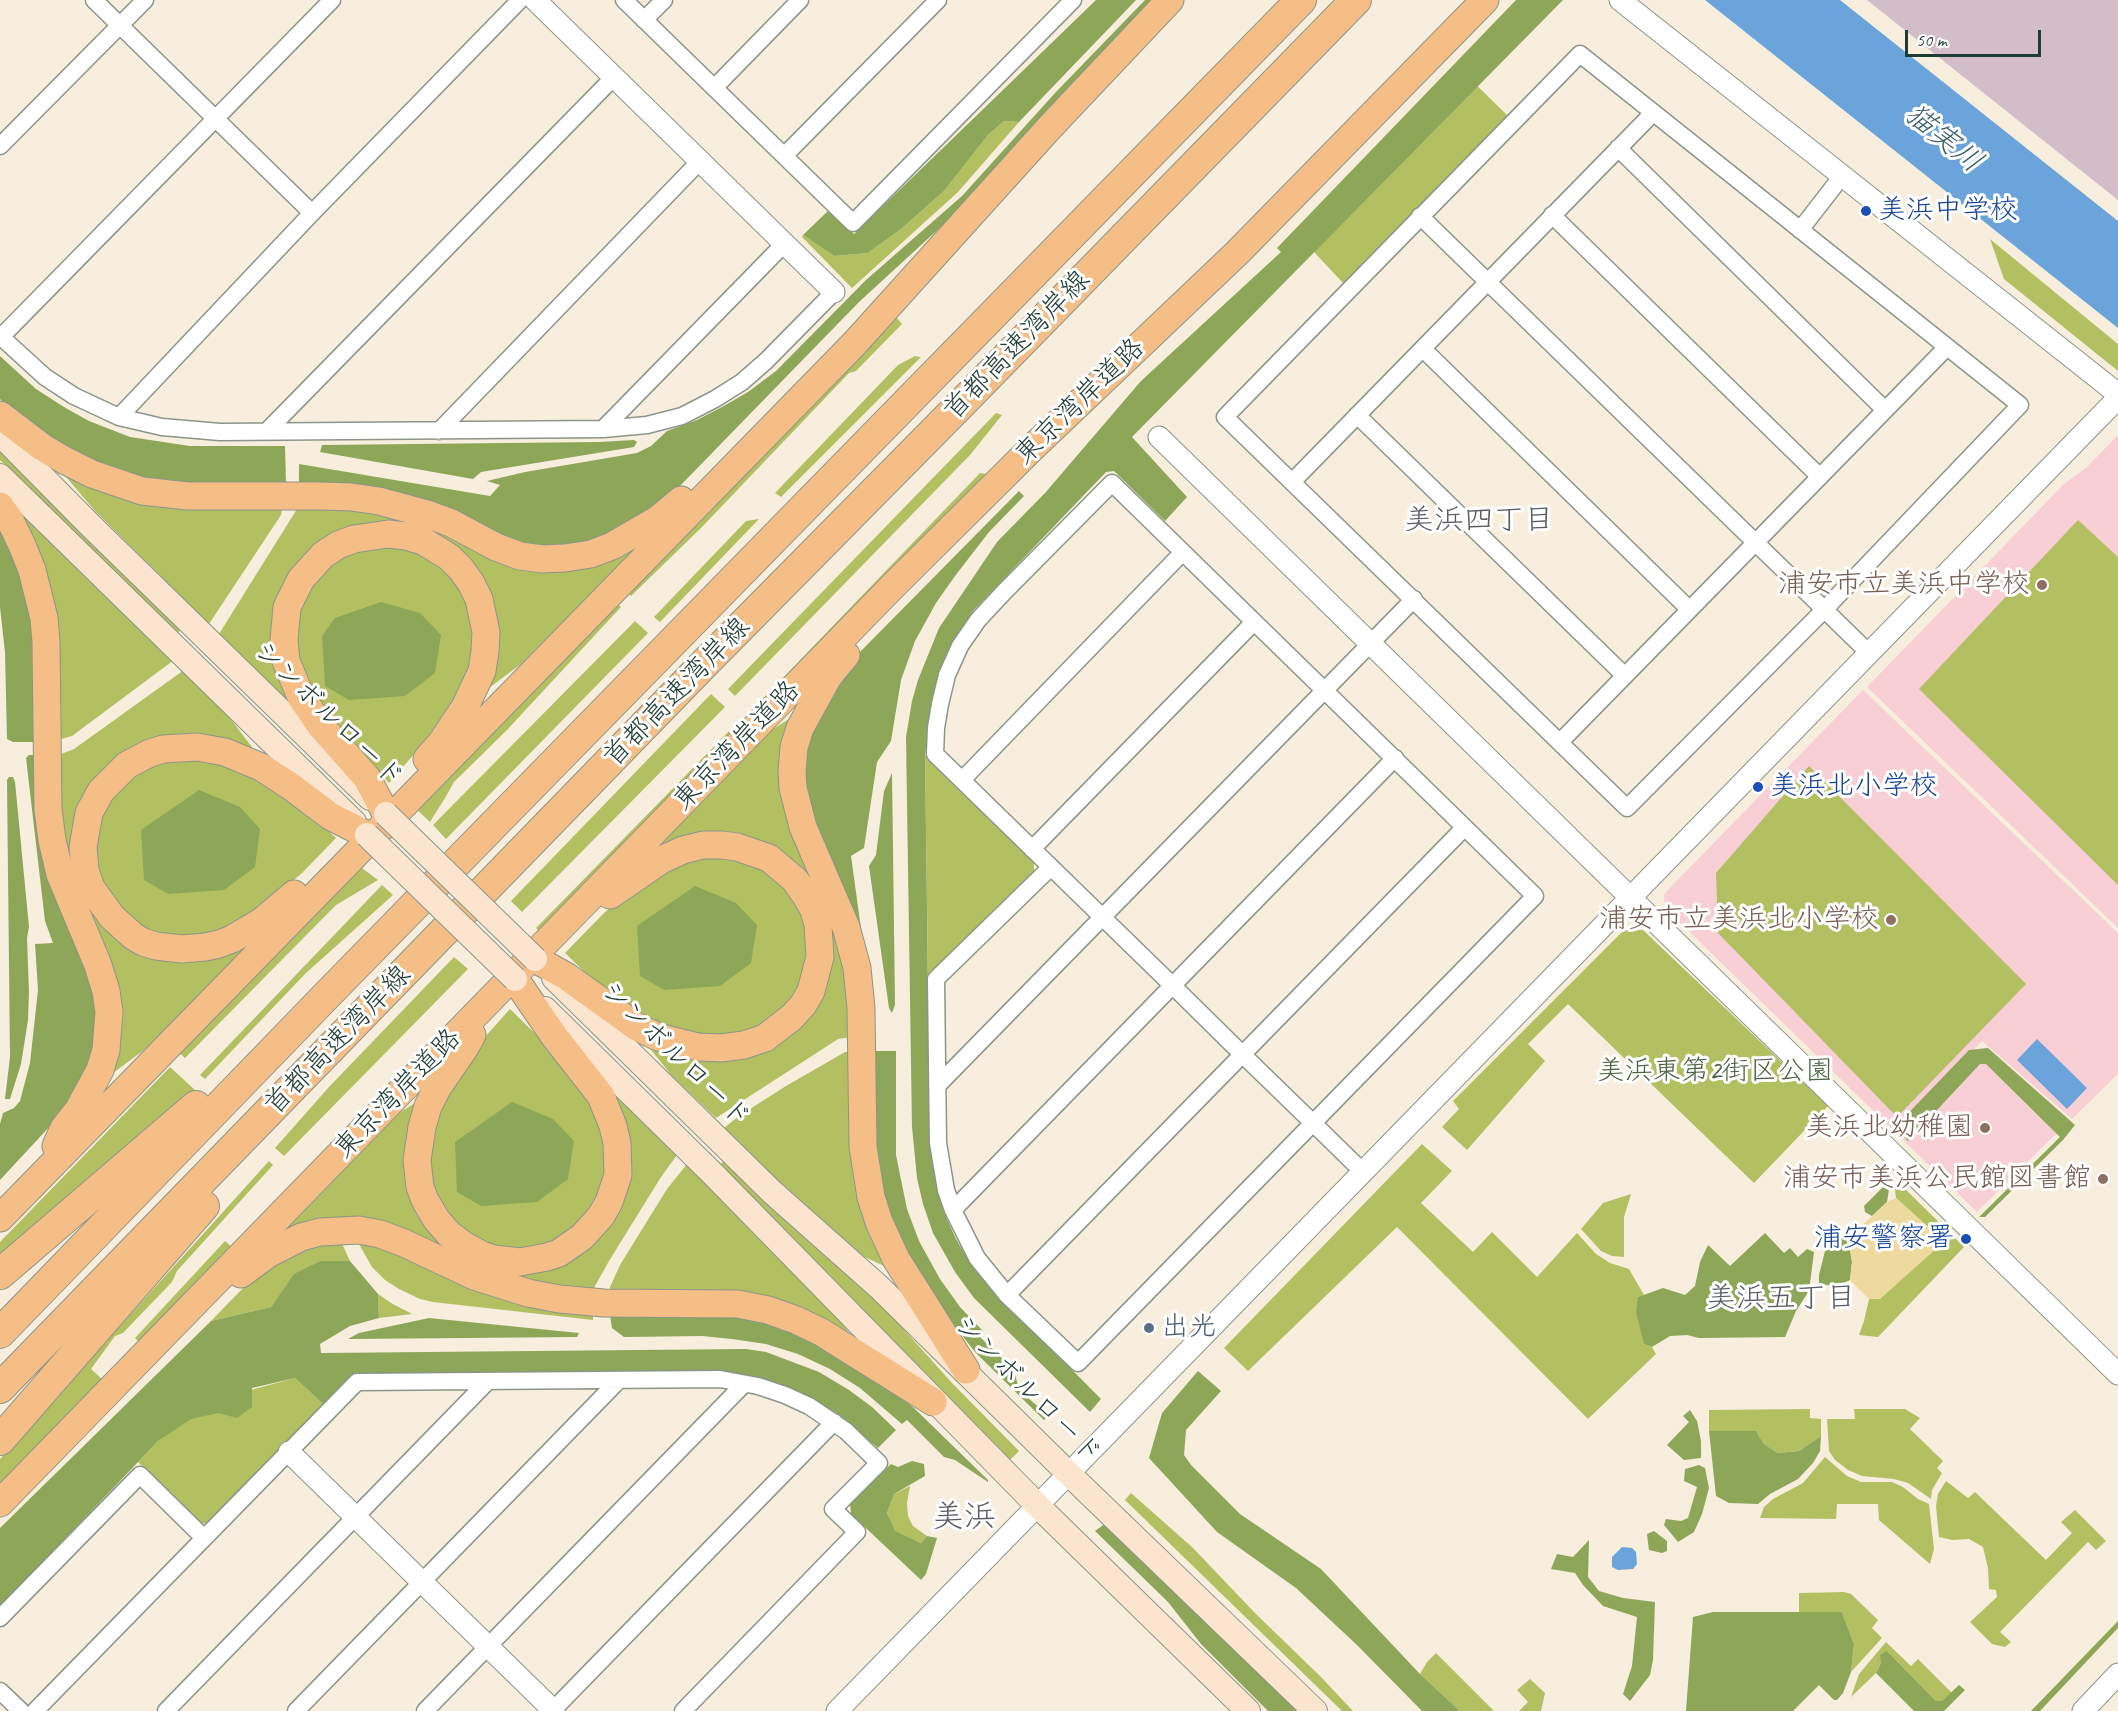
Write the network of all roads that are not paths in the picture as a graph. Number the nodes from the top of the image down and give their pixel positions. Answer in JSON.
{"nodes":[{"id":1,"x":94,"y":0,"type":"edge"},
{"id":2,"x":145,"y":0,"type":"edge"},
{"id":3,"x":332,"y":0,"type":"edge"},
{"id":4,"x":520,"y":0,"type":"edge"},
{"id":5,"x":535,"y":0,"type":"edge"},
{"id":6,"x":624,"y":0,"type":"edge"},
{"id":7,"x":664,"y":0,"type":"edge"},
{"id":8,"x":800,"y":0,"type":"edge"},
{"id":9,"x":938,"y":0,"type":"edge"},
{"id":10,"x":1073,"y":0,"type":"edge"},
{"id":11,"x":1170,"y":0,"type":"edge"},
{"id":12,"x":1301,"y":0,"type":"edge"},
{"id":13,"x":1356,"y":0,"type":"edge"},
{"id":14,"x":1485,"y":0,"type":"edge"},
{"id":15,"x":1620,"y":0,"type":"edge"},
{"id":16,"x":644,"y":20,"type":"junction"},
{"id":17,"x":120,"y":26,"type":"junction"},
{"id":18,"x":614,"y":77,"type":"junction"},
{"id":19,"x":714,"y":88,"type":"junction"},
{"id":20,"x":1653,"y":112,"type":"junction"},
{"id":21,"x":216,"y":119,"type":"junction"},
{"id":22,"x":0,"y":146,"type":"edge"},
{"id":23,"x":1618,"y":148,"type":"junction"},
{"id":24,"x":784,"y":156,"type":"junction"},
{"id":25,"x":700,"y":161,"type":"junction"},
{"id":26,"x":1842,"y":176,"type":"junction"},
{"id":27,"x":312,"y":213,"type":"junction"},
{"id":28,"x":1552,"y":215,"type":"junction"},
{"id":29,"x":1420,"y":216,"type":"junction"},
{"id":30,"x":1800,"y":230,"type":"junction"},
{"id":31,"x":785,"y":243,"type":"junction"},
{"id":32,"x":1487,"y":282,"type":"junction"},
{"id":33,"x":834,"y":292,"type":"joint"},
{"id":34,"x":1,"y":336,"type":"edge"},
{"id":35,"x":1947,"y":347,"type":"junction"},
{"id":36,"x":1423,"y":349,"type":"junction"},
{"id":37,"x":2118,"y":397,"type":"edge"},
{"id":38,"x":1884,"y":409,"type":"junction"},
{"id":39,"x":0,"y":415,"type":"edge"},
{"id":40,"x":1357,"y":415,"type":"junction"},
{"id":41,"x":119,"y":417,"type":"junction"},
{"id":42,"x":603,"y":429,"type":"junction"},
{"id":43,"x":267,"y":431,"type":"junction"},
{"id":44,"x":440,"y":431,"type":"junction"},
{"id":45,"x":0,"y":435,"type":"edge"},
{"id":46,"x":1160,"y":437,"type":"dead end"},
{"id":47,"x":752,"y":448,"type":"junction"},
{"id":48,"x":0,"y":476,"type":"edge"},
{"id":49,"x":1819,"y":476,"type":"junction"},
{"id":50,"x":1292,"y":482,"type":"junction"},
{"id":51,"x":0,"y":506,"type":"edge"},
{"id":52,"x":1754,"y":542,"type":"junction"},
{"id":53,"x":1183,"y":552,"type":"junction"},
{"id":54,"x":890,"y":589,"type":"junction"},
{"id":55,"x":1414,"y":599,"type":"junction"},
{"id":56,"x":1689,"y":609,"type":"junction"},
{"id":57,"x":1824,"y":610,"type":"junction"},
{"id":58,"x":1254,"y":622,"type":"junction"},
{"id":59,"x":1371,"y":643,"type":"junction"},
{"id":60,"x":1869,"y":653,"type":"junction"},
{"id":61,"x":1625,"y":676,"type":"junction"},
{"id":62,"x":1324,"y":690,"type":"junction"},
{"id":63,"x":1560,"y":742,"type":"junction"},
{"id":64,"x":1395,"y":758,"type":"junction"},
{"id":65,"x":962,"y":780,"type":"junction"},
{"id":66,"x":414,"y":794,"type":"junction"},
{"id":67,"x":386,"y":814,"type":"junction"},
{"id":68,"x":1464,"y":828,"type":"junction"},
{"id":69,"x":367,"y":835,"type":"junction"},
{"id":70,"x":1032,"y":849,"type":"junction"},
{"id":71,"x":350,"y":860,"type":"junction"},
{"id":72,"x":1051,"y":867,"type":"junction"},
{"id":73,"x":1631,"y":898,"type":"junction"},
{"id":74,"x":1102,"y":917,"type":"junction"},
{"id":75,"x":561,"y":927,"type":"junction"},
{"id":76,"x":535,"y":959,"type":"junction"},
{"id":77,"x":515,"y":979,"type":"junction"},
{"id":78,"x":1172,"y":985,"type":"junction"},
{"id":79,"x":325,"y":997,"type":"junction"},
{"id":80,"x":488,"y":1001,"type":"junction"},
{"id":81,"x":334,"y":1045,"type":"junction"},
{"id":82,"x":1243,"y":1055,"type":"junction"},
{"id":83,"x":937,"y":1086,"type":"junction"},
{"id":84,"x":1313,"y":1123,"type":"junction"},
{"id":85,"x":1364,"y":1173,"type":"junction"},
{"id":86,"x":43,"y":1174,"type":"junction"},
{"id":87,"x":952,"y":1210,"type":"junction"},
{"id":88,"x":0,"y":1218,"type":"edge"},
{"id":89,"x":0,"y":1274,"type":"edge"},
{"id":90,"x":1007,"y":1295,"type":"junction"},
{"id":91,"x":181,"y":1316,"type":"junction"},
{"id":92,"x":0,"y":1333,"type":"edge"},
{"id":93,"x":966,"y":1370,"type":"junction"},
{"id":94,"x":2118,"y":1374,"type":"edge"},
{"id":95,"x":619,"y":1380,"type":"junction"},
{"id":96,"x":488,"y":1381,"type":"junction"},
{"id":97,"x":744,"y":1384,"type":"junction"},
{"id":98,"x":0,"y":1388,"type":"edge"},
{"id":99,"x":933,"y":1402,"type":"junction"},
{"id":100,"x":834,"y":1422,"type":"junction"},
{"id":101,"x":0,"y":1440,"type":"edge"},
{"id":102,"x":289,"y":1452,"type":"junction"},
{"id":103,"x":1069,"y":1474,"type":"junction"},
{"id":104,"x":0,"y":1503,"type":"edge"},
{"id":105,"x":1038,"y":1506,"type":"junction"},
{"id":106,"x":355,"y":1517,"type":"junction"},
{"id":107,"x":204,"y":1538,"type":"junction"},
{"id":108,"x":422,"y":1582,"type":"junction"},
{"id":109,"x":0,"y":1618,"type":"edge"},
{"id":110,"x":487,"y":1646,"type":"junction"},
{"id":111,"x":2118,"y":1674,"type":"edge"},
{"id":112,"x":0,"y":1691,"type":"edge"},
{"id":113,"x":21,"y":1711,"type":"edge"},
{"id":114,"x":36,"y":1711,"type":"edge"},
{"id":115,"x":166,"y":1711,"type":"edge"},
{"id":116,"x":296,"y":1711,"type":"edge"},
{"id":117,"x":425,"y":1711,"type":"edge"},
{"id":118,"x":553,"y":1711,"type":"edge"},
{"id":119,"x":682,"y":1711,"type":"edge"},
{"id":120,"x":837,"y":1711,"type":"edge"},
{"id":121,"x":1248,"y":1711,"type":"edge"},
{"id":122,"x":1315,"y":1711,"type":"edge"},
{"id":123,"x":2083,"y":1711,"type":"edge"}],
"edges":[{"from":1,"to":17,"type":"street"},
{"from":2,"to":17,"type":"street"},
{"from":3,"to":21,"type":"street"},
{"from":4,"to":27,"type":"street"},
{"from":5,"to":18,"type":"street"},
{"from":6,"to":16,"type":"street"},
{"from":7,"to":16,"type":"street"},
{"from":8,"to":19,"type":"street"},
{"from":9,"to":24,"type":"street"},
{"from":10,"to":24,"type":"street"},
{"from":11,"to":47,"type":"highway"},
{"from":12,"to":79,"type":"highway","name":"首都高速湾岸線"},
{"from":13,"to":81,"type":"highway","name":"首都高速湾岸線"},
{"from":14,"to":54,"type":"highway","name":"東京湾岸道路"},
{"from":15,"to":26,"type":"street"},
{"from":16,"to":19,"type":"street"},
{"from":17,"to":21,"type":"street"},
{"from":17,"to":22,"type":"street"},
{"from":18,"to":25,"type":"street"},
{"from":18,"to":43,"type":"street"},
{"from":19,"to":24,"type":"street"},
{"from":20,"to":23,"type":"street"},
{"from":20,"to":29,"type":"street"},
{"from":20,"to":30,"type":"street"},
{"from":21,"to":27,"type":"street"},
{"from":21,"to":34,"type":"street"},
{"from":23,"to":28,"type":"street"},
{"from":23,"to":38,"type":"street"},
{"from":25,"to":31,"type":"street"},
{"from":25,"to":44,"type":"street"},
{"from":26,"to":30,"type":"street"},
{"from":26,"to":37,"type":"street"},
{"from":27,"to":41,"type":"street"},
{"from":28,"to":32,"type":"street"},
{"from":28,"to":49,"type":"street"},
{"from":29,"to":32,"type":"street"},
{"from":29,"to":50,"type":"street"},
{"from":30,"to":35,"type":"street"},
{"from":31,"to":33,"type":"street"},
{"from":31,"to":42,"type":"street"},
{"from":32,"to":36,"type":"street"},
{"from":32,"to":52,"type":"street"},
{"from":33,"to":42,"type":"street"},
{"from":34,"to":41,"type":"street"},
{"from":35,"to":38,"type":"street"},
{"from":35,"to":57,"type":"street"},
{"from":36,"to":40,"type":"street"},
{"from":36,"to":56,"type":"street"},
{"from":37,"to":60,"type":"street"},
{"from":38,"to":49,"type":"street"},
{"from":39,"to":47,"type":"highway"},
{"from":40,"to":50,"type":"street"},
{"from":40,"to":61,"type":"street"},
{"from":41,"to":43,"type":"street"},
{"from":42,"to":44,"type":"street"},
{"from":43,"to":44,"type":"street"},
{"from":45,"to":67,"type":"main road","name":"シンボルロード"},
{"from":46,"to":59,"type":"street"},
{"from":47,"to":66,"type":"highway"},
{"from":48,"to":69,"type":"main road","name":"シンボルロード"},
{"from":49,"to":52,"type":"street"},
{"from":50,"to":55,"type":"street"},
{"from":51,"to":86,"type":"highway"},
{"from":52,"to":56,"type":"street"},
{"from":52,"to":57,"type":"street"},
{"from":53,"to":58,"type":"street"},
{"from":53,"to":65,"type":"street"},
{"from":53,"to":65,"type":"street"},
{"from":54,"to":75,"type":"highway","name":"東京湾岸道路"},
{"from":54,"to":93,"type":"highway"},
{"from":55,"to":59,"type":"street"},
{"from":55,"to":63,"type":"street"},
{"from":56,"to":61,"type":"street"},
{"from":57,"to":60,"type":"street"},
{"from":57,"to":63,"type":"street"},
{"from":58,"to":62,"type":"street"},
{"from":58,"to":70,"type":"street"},
{"from":59,"to":62,"type":"street"},
{"from":59,"to":73,"type":"street"},
{"from":60,"to":73,"type":"street"},
{"from":61,"to":63,"type":"street"},
{"from":62,"to":64,"type":"street"},
{"from":62,"to":74,"type":"street"},
{"from":64,"to":68,"type":"street"},
{"from":64,"to":78,"type":"street"},
{"from":65,"to":70,"type":"street"},
{"from":66,"to":67,"type":"highway"},
{"from":66,"to":71,"type":"highway"},
{"from":67,"to":76,"type":"main road","name":"シンボルロード","bridge":true},
{"from":68,"to":82,"type":"street"},
{"from":68,"to":84,"type":"street"},
{"from":69,"to":71,"type":"highway"},
{"from":69,"to":77,"type":"main road","name":"シンボルロード","bridge":true},
{"from":70,"to":72,"type":"street"},
{"from":71,"to":86,"type":"highway"},
{"from":72,"to":74,"type":"street"},
{"from":72,"to":83,"type":"street"},
{"from":73,"to":85,"type":"street"},
{"from":73,"to":94,"type":"street"},
{"from":74,"to":78,"type":"street"},
{"from":74,"to":83,"type":"street"},
{"from":75,"to":76,"type":"highway"},
{"from":75,"to":80,"type":"highway","name":"東京湾岸道路"},
{"from":76,"to":93,"type":"main road","name":"シンボルロード"},
{"from":77,"to":80,"type":"highway"},
{"from":77,"to":99,"type":"main road","name":"シンボルロード"},
{"from":78,"to":82,"type":"street"},
{"from":78,"to":87,"type":"street"},
{"from":79,"to":89,"type":"highway"},
{"from":79,"to":92,"type":"highway","name":"首都高速湾岸線"},
{"from":80,"to":91,"type":"highway","name":"東京湾岸道路"},
{"from":81,"to":98,"type":"highway","name":"首都高速湾岸線"},
{"from":81,"to":101,"type":"highway"},
{"from":82,"to":84,"type":"street"},
{"from":82,"to":90,"type":"street"},
{"from":83,"to":87,"type":"street"},
{"from":84,"to":85,"type":"street"},
{"from":84,"to":90,"type":"street"},
{"from":85,"to":103,"type":"street"},
{"from":86,"to":88,"type":"highway"},
{"from":87,"to":90,"type":"street"},
{"from":91,"to":99,"type":"highway"},
{"from":91,"to":104,"type":"highway","name":"東京湾岸道路"},
{"from":93,"to":103,"type":"main road","name":"シンボルロード"},
{"from":95,"to":96,"type":"street"},
{"from":95,"to":97,"type":"street"},
{"from":95,"to":108,"type":"street"},
{"from":96,"to":102,"type":"street"},
{"from":96,"to":106,"type":"street"},
{"from":97,"to":100,"type":"street"},
{"from":97,"to":110,"type":"street"},
{"from":99,"to":105,"type":"main road","name":"シンボルロード"},
{"from":100,"to":118,"type":"street"},
{"from":100,"to":119,"type":"street"},
{"from":102,"to":106,"type":"street"},
{"from":102,"to":107,"type":"street"},
{"from":103,"to":105,"type":"street"},
{"from":103,"to":122,"type":"main road","name":"シンボルロード"},
{"from":105,"to":120,"type":"street"},
{"from":105,"to":121,"type":"main road","name":"シンボルロード"},
{"from":106,"to":108,"type":"street"},
{"from":106,"to":115,"type":"street"},
{"from":107,"to":109,"type":"street"},
{"from":107,"to":114,"type":"street"},
{"from":108,"to":110,"type":"street"},
{"from":108,"to":116,"type":"street"},
{"from":110,"to":117,"type":"street"},
{"from":110,"to":118,"type":"street"},
{"from":111,"to":123,"type":"street"},
{"from":112,"to":113,"type":"street"}]}
